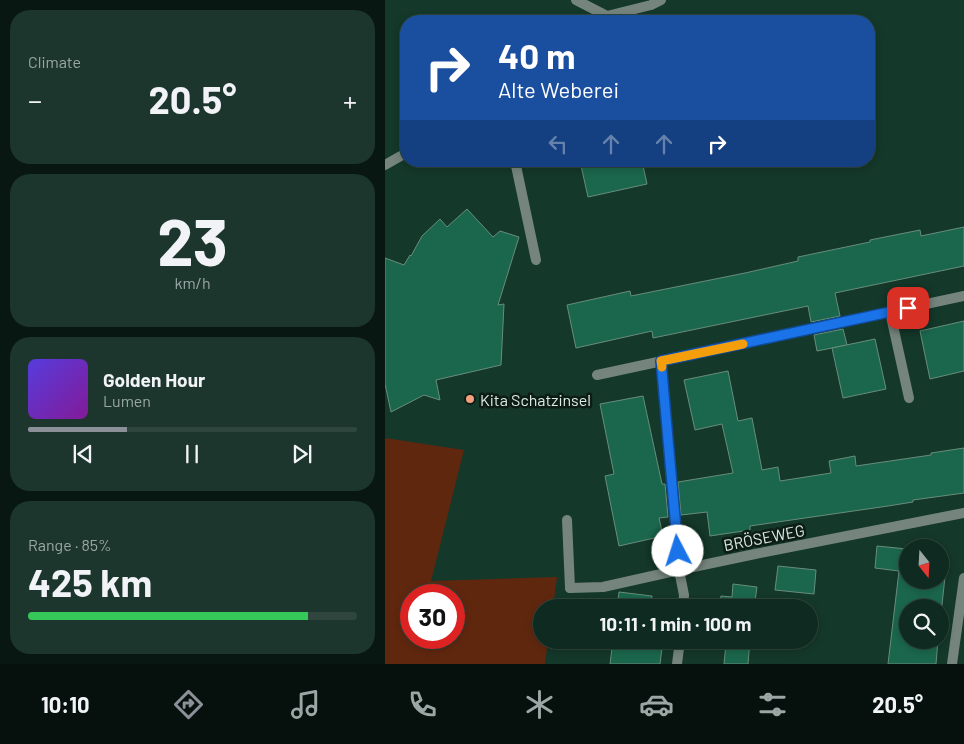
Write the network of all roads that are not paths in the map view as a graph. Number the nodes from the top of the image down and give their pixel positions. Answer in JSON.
{"nodes":[{"id":1,"x":576,"y":0,"type":"edge"},
{"id":2,"x":661,"y":0,"type":"edge"},
{"id":3,"x":600,"y":15,"type":"edge"},
{"id":4,"x":616,"y":15,"type":"edge"},
{"id":5,"x":400,"y":157,"type":"edge"},
{"id":6,"x":385,"y":165,"type":"edge"},
{"id":7,"x":516,"y":167,"type":"edge"},
{"id":8,"x":536,"y":260,"type":"dead end"},
{"id":9,"x":964,"y":296,"type":"edge"},
{"id":10,"x":890,"y":312,"type":"junction"},
{"id":11,"x":661,"y":361,"type":"junction"},
{"id":12,"x":597,"y":375,"type":"dead end"},
{"id":13,"x":909,"y":398,"type":"dead end"},
{"id":14,"x":964,"y":513,"type":"edge"},
{"id":15,"x":567,"y":520,"type":"dead end"},
{"id":16,"x":679,"y":570,"type":"junction"},
{"id":17,"x":964,"y":578,"type":"edge"},
{"id":18,"x":684,"y":599,"type":"edge"},
{"id":19,"x":679,"y":649,"type":"edge"},
{"id":20,"x":677,"y":664,"type":"edge"},
{"id":21,"x":951,"y":664,"type":"edge"}],
"edges":[{"from":1,"to":3,"type":"street"},
{"from":2,"to":4,"type":"street"},
{"from":5,"to":6,"type":"street"},
{"from":7,"to":8,"type":"street"},
{"from":9,"to":10,"type":"street"},
{"from":10,"to":11,"type":"street"},
{"from":10,"to":13,"type":"street"},
{"from":11,"to":12,"type":"street"},
{"from":11,"to":16,"type":"street"},
{"from":14,"to":16,"type":"street","name":"BRÖSEWEG"},
{"from":15,"to":16,"type":"street","name":"BRÖSEWEG"},
{"from":16,"to":18,"type":"street"},
{"from":17,"to":21,"type":"street"},
{"from":19,"to":20,"type":"street"}]}
